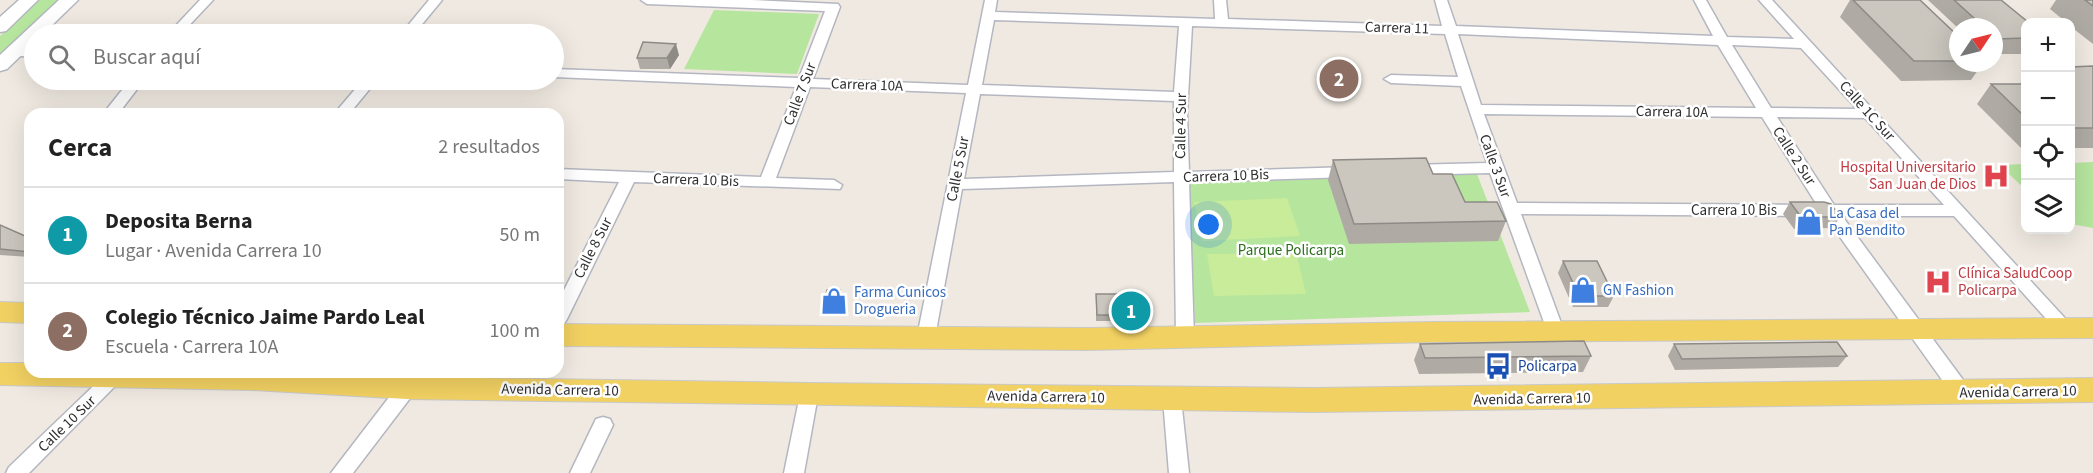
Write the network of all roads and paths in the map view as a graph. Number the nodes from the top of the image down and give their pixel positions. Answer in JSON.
{"nodes":[{"id":1,"x":29,"y":0,"type":"edge"},
{"id":2,"x":69,"y":0,"type":"edge"},
{"id":3,"x":207,"y":0,"type":"edge"},
{"id":4,"x":436,"y":0,"type":"edge"},
{"id":5,"x":647,"y":0,"type":"edge"},
{"id":6,"x":1220,"y":0,"type":"edge"},
{"id":7,"x":1441,"y":0,"type":"edge"},
{"id":8,"x":1701,"y":0,"type":"edge"},
{"id":9,"x":1765,"y":0,"type":"edge"},
{"id":10,"x":716,"y":1,"type":"edge"},
{"id":11,"x":989,"y":8,"type":"edge"},
{"id":12,"x":1186,"y":21,"type":"junction"},
{"id":13,"x":1222,"y":22,"type":"junction"},
{"id":14,"x":43,"y":24,"type":"edge"},
{"id":15,"x":184,"y":24,"type":"edge"},
{"id":16,"x":416,"y":24,"type":"edge"},
{"id":17,"x":0,"y":27,"type":"edge"},
{"id":18,"x":1450,"y":30,"type":"junction"},
{"id":19,"x":1723,"y":41,"type":"junction"},
{"id":20,"x":24,"y":42,"type":"edge"},
{"id":21,"x":1806,"y":44,"type":"junction"},
{"id":22,"x":13,"y":52,"type":"junction"},
{"id":23,"x":24,"y":53,"type":"edge"},
{"id":24,"x":0,"y":65,"type":"edge"},
{"id":25,"x":564,"y":73,"type":"edge"},
{"id":26,"x":1391,"y":79,"type":"dead end"},
{"id":27,"x":804,"y":82,"type":"junction"},
{"id":28,"x":1466,"y":82,"type":"junction"},
{"id":29,"x":974,"y":89,"type":"junction"},
{"id":30,"x":129,"y":90,"type":"edge"},
{"id":31,"x":361,"y":90,"type":"edge"},
{"id":32,"x":1181,"y":97,"type":"junction"},
{"id":33,"x":115,"y":108,"type":"edge"},
{"id":34,"x":346,"y":108,"type":"edge"},
{"id":35,"x":1475,"y":109,"type":"junction"},
{"id":36,"x":1767,"y":113,"type":"junction"},
{"id":37,"x":1870,"y":114,"type":"junction"},
{"id":38,"x":1496,"y":168,"type":"junction"},
{"id":39,"x":1393,"y":171,"type":"edge"},
{"id":40,"x":1370,"y":172,"type":"edge"},
{"id":41,"x":564,"y":174,"type":"edge"},
{"id":42,"x":629,"y":177,"type":"junction"},
{"id":43,"x":1181,"y":177,"type":"junction"},
{"id":44,"x":766,"y":182,"type":"junction"},
{"id":45,"x":955,"y":184,"type":"junction"},
{"id":46,"x":834,"y":185,"type":"dead end"},
{"id":47,"x":1510,"y":208,"type":"junction"},
{"id":48,"x":1829,"y":210,"type":"junction"},
{"id":49,"x":1958,"y":211,"type":"junction"},
{"id":50,"x":564,"y":307,"type":"edge"},
{"id":51,"x":0,"y":312,"type":"edge"},
{"id":52,"x":24,"y":313,"type":"edge"},
{"id":53,"x":1915,"y":328,"type":"junction"},
{"id":54,"x":2065,"y":328,"type":"junction"},
{"id":55,"x":2093,"y":328,"type":"edge"},
{"id":56,"x":1555,"y":331,"type":"junction"},
{"id":57,"x":564,"y":335,"type":"edge"},
{"id":58,"x":926,"y":337,"type":"junction"},
{"id":59,"x":1185,"y":339,"type":"junction"},
{"id":60,"x":0,"y":374,"type":"edge"},
{"id":61,"x":24,"y":374,"type":"edge"},
{"id":62,"x":114,"y":378,"type":"edge"},
{"id":63,"x":184,"y":378,"type":"edge"},
{"id":64,"x":407,"y":388,"type":"junction"},
{"id":65,"x":2093,"y":390,"type":"edge"},
{"id":66,"x":1962,"y":393,"type":"junction"},
{"id":67,"x":809,"y":395,"type":"junction"},
{"id":68,"x":1173,"y":399,"type":"junction"},
{"id":69,"x":603,"y":425,"type":"dead end"},
{"id":70,"x":16,"y":473,"type":"edge"},
{"id":71,"x":341,"y":473,"type":"edge"},
{"id":72,"x":580,"y":473,"type":"edge"},
{"id":73,"x":794,"y":473,"type":"edge"},
{"id":74,"x":1179,"y":473,"type":"edge"}],
"edges":[{"from":1,"to":17,"type":"main road"},
{"from":2,"to":14,"type":"main road"},
{"from":3,"to":15,"type":"street"},
{"from":4,"to":16,"type":"street"},
{"from":5,"to":10,"type":"street"},
{"from":6,"to":13,"type":"street"},
{"from":7,"to":18,"type":"street","name":"Calle 3 Sur"},
{"from":8,"to":19,"type":"street","name":"Calle 2 Sur"},
{"from":9,"to":21,"type":"street","name":"Calle 1C Sur"},
{"from":10,"to":27,"type":"street","name":"Calle 7 Sur"},
{"from":11,"to":12,"type":"street","name":"Carrera 11"},
{"from":11,"to":29,"type":"street","name":"Calle 5 Sur"},
{"from":12,"to":13,"type":"street","name":"Carrera 11"},
{"from":12,"to":32,"type":"street","name":"Calle 4 Sur"},
{"from":13,"to":18,"type":"street","name":"Carrera 11"},
{"from":18,"to":19,"type":"street","name":"Carrera 11"},
{"from":18,"to":28,"type":"street","name":"Calle 3 Sur"},
{"from":19,"to":21,"type":"street","name":"Carrera 11"},
{"from":19,"to":36,"type":"street","name":"Calle 2 Sur"},
{"from":20,"to":22,"type":"main road"},
{"from":21,"to":37,"type":"street","name":"Calle 1C Sur"},
{"from":22,"to":23,"type":"street"},
{"from":22,"to":24,"type":"main road"},
{"from":25,"to":27,"type":"street","name":"Carrera 10A"},
{"from":26,"to":28,"type":"street"},
{"from":27,"to":29,"type":"street","name":"Carrera 10A"},
{"from":27,"to":44,"type":"street","name":"Calle 7 Sur"},
{"from":28,"to":35,"type":"street","name":"Calle 3 Sur"},
{"from":29,"to":32,"type":"street","name":"Carrera 10A"},
{"from":29,"to":45,"type":"street","name":"Calle 5 Sur"},
{"from":30,"to":33,"type":"street"},
{"from":31,"to":34,"type":"street"},
{"from":32,"to":43,"type":"street","name":"Calle 4 Sur"},
{"from":35,"to":36,"type":"street","name":"Carrera 10A"},
{"from":35,"to":38,"type":"street","name":"Calle 3 Sur"},
{"from":36,"to":37,"type":"street","name":"Carrera 10A"},
{"from":36,"to":48,"type":"street","name":"Calle 2 Sur"},
{"from":37,"to":49,"type":"street","name":"Calle 1C Sur"},
{"from":38,"to":39,"type":"street"},
{"from":38,"to":47,"type":"street","name":"Calle 3 Sur"},
{"from":40,"to":43,"type":"street","name":"Carrera 10 Bis"},
{"from":41,"to":42,"type":"street","name":"Carrera 10 Bis"},
{"from":42,"to":44,"type":"street","name":"Carrera 10 Bis"},
{"from":42,"to":50,"type":"street","name":"Calle 8 Sur"},
{"from":43,"to":45,"type":"street","name":"Carrera 10 Bis"},
{"from":43,"to":59,"type":"street","name":"Calle 4 Sur"},
{"from":44,"to":46,"type":"street","name":"Carrera 10 Bis"},
{"from":45,"to":58,"type":"street","name":"Calle 5 Sur"},
{"from":47,"to":48,"type":"street","name":"Carrera 10 Bis"},
{"from":47,"to":56,"type":"street","name":"Calle 3 Sur"},
{"from":48,"to":49,"type":"street","name":"Carrera 10 Bis"},
{"from":48,"to":53,"type":"street","name":"Calle 2 Sur"},
{"from":49,"to":54,"type":"street","name":"Calle 1C Sur"},
{"from":51,"to":52,"type":"main road"},
{"from":53,"to":54,"type":"main road"},
{"from":53,"to":56,"type":"main road"},
{"from":53,"to":66,"type":"street","name":"Calle 2 Sur"},
{"from":54,"to":55,"type":"main road"},
{"from":56,"to":59,"type":"main road"},
{"from":57,"to":58,"type":"main road"},
{"from":58,"to":59,"type":"main road"},
{"from":60,"to":61,"type":"main road","name":"Avenida Carrera 10"},
{"from":62,"to":70,"type":"street","name":"Calle 10 Sur"},
{"from":63,"to":64,"type":"main road","name":"Avenida Carrera 10"},
{"from":64,"to":67,"type":"main road","name":"Avenida Carrera 10"},
{"from":64,"to":71,"type":"street"},
{"from":65,"to":66,"type":"main road","name":"Avenida Carrera 10"},
{"from":66,"to":68,"type":"main road","name":"Avenida Carrera 10"},
{"from":67,"to":68,"type":"main road","name":"Avenida Carrera 10"},
{"from":67,"to":73,"type":"street"},
{"from":68,"to":74,"type":"street"},
{"from":69,"to":72,"type":"street"}]}
